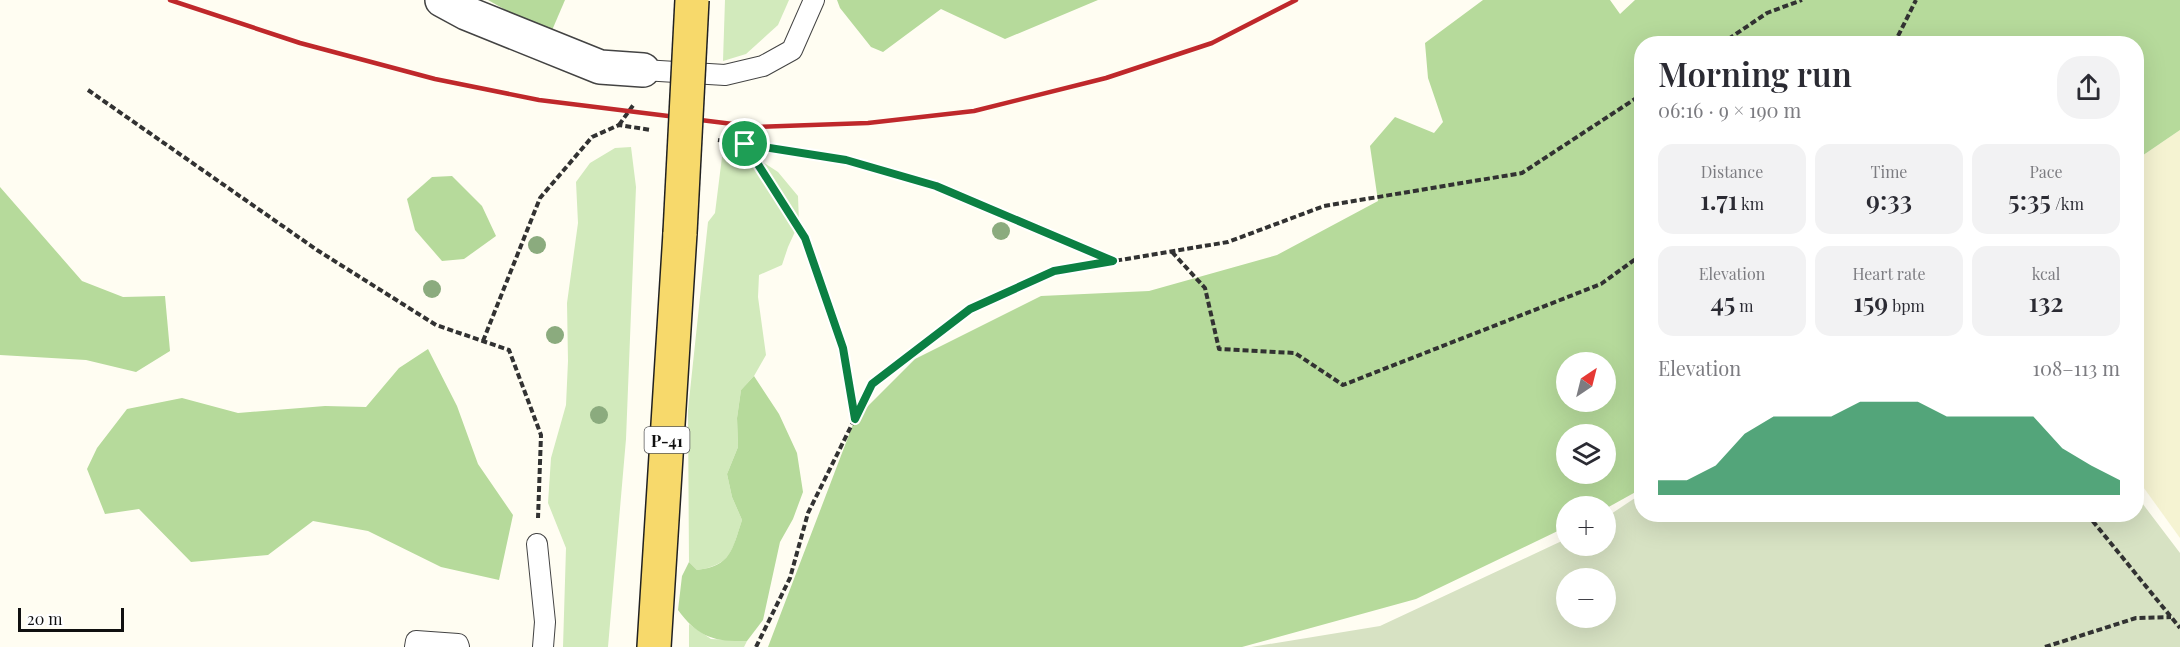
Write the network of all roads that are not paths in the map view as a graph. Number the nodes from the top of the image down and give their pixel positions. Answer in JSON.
{"nodes":[{"id":1,"x":442,"y":0,"type":"edge"},
{"id":2,"x":692,"y":0,"type":"edge"},
{"id":3,"x":814,"y":0,"type":"edge"},
{"id":4,"x":644,"y":70,"type":"joint"},
{"id":5,"x":537,"y":544,"type":"road end"},
{"id":6,"x":415,"y":647,"type":"edge"},
{"id":7,"x":459,"y":647,"type":"edge"},
{"id":8,"x":543,"y":647,"type":"edge"},
{"id":9,"x":654,"y":647,"type":"edge"}],
"edges":[{"from":1,"to":4,"type":"street"},
{"from":2,"to":9,"type":"main road","number":"Р-41","bridge":true},
{"from":3,"to":4,"type":"lane"},
{"from":5,"to":8,"type":"lane"},
{"from":6,"to":7,"type":"lane"}]}
